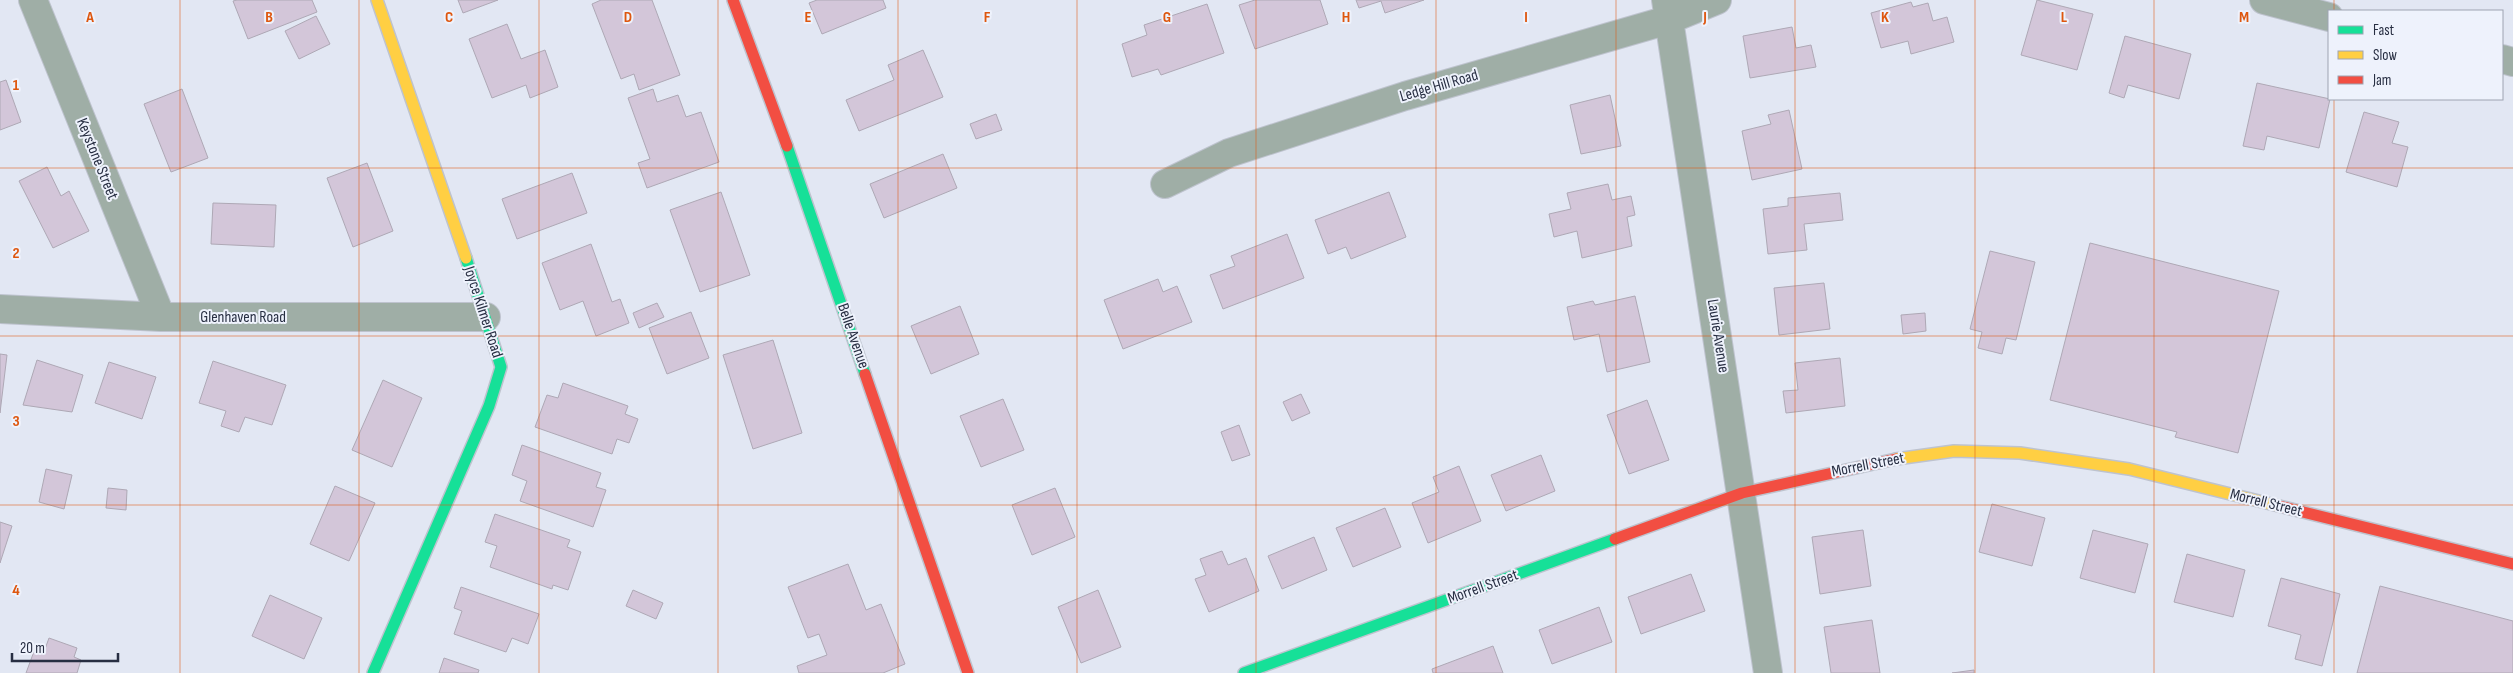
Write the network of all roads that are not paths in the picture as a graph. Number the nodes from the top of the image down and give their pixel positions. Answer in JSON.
{"nodes":[{"id":1,"x":33,"y":0,"type":"edge"},
{"id":2,"x":377,"y":0,"type":"edge"},
{"id":3,"x":733,"y":0,"type":"edge"},
{"id":4,"x":1717,"y":0,"type":"edge"},
{"id":5,"x":2264,"y":0,"type":"edge"},
{"id":6,"x":1667,"y":10,"type":"edge"},
{"id":7,"x":2328,"y":17,"type":"edge"},
{"id":8,"x":1165,"y":184,"type":"dead end"},
{"id":9,"x":0,"y":308,"type":"edge"},
{"id":10,"x":161,"y":317,"type":"junction"},
{"id":11,"x":486,"y":317,"type":"junction"},
{"id":12,"x":1742,"y":493,"type":"junction"},
{"id":13,"x":2513,"y":564,"type":"edge"},
{"id":14,"x":373,"y":673,"type":"edge"},
{"id":15,"x":968,"y":673,"type":"edge"},
{"id":16,"x":1244,"y":673,"type":"edge"},
{"id":17,"x":1768,"y":673,"type":"edge"}],
"edges":[{"from":1,"to":10,"type":"street","name":"Keystone Street"},
{"from":2,"to":11,"type":"street","name":"Joyce Kilmer Road"},
{"from":3,"to":15,"type":"street","name":"Belle Avenue"},
{"from":4,"to":6,"type":"street","name":"Ledge Hill Road"},
{"from":5,"to":7,"type":"street"},
{"from":6,"to":8,"type":"street","name":"Ledge Hill Road"},
{"from":6,"to":12,"type":"street","name":"Laurie Avenue"},
{"from":9,"to":10,"type":"street","name":"Glenhaven Road"},
{"from":10,"to":11,"type":"street","name":"Glenhaven Road"},
{"from":11,"to":14,"type":"street","name":"Joyce Kilmer Road"},
{"from":12,"to":13,"type":"street","name":"Morrell Street"},
{"from":12,"to":16,"type":"street","name":"Morrell Street"},
{"from":12,"to":17,"type":"street","name":"Laurie Avenue"}]}
